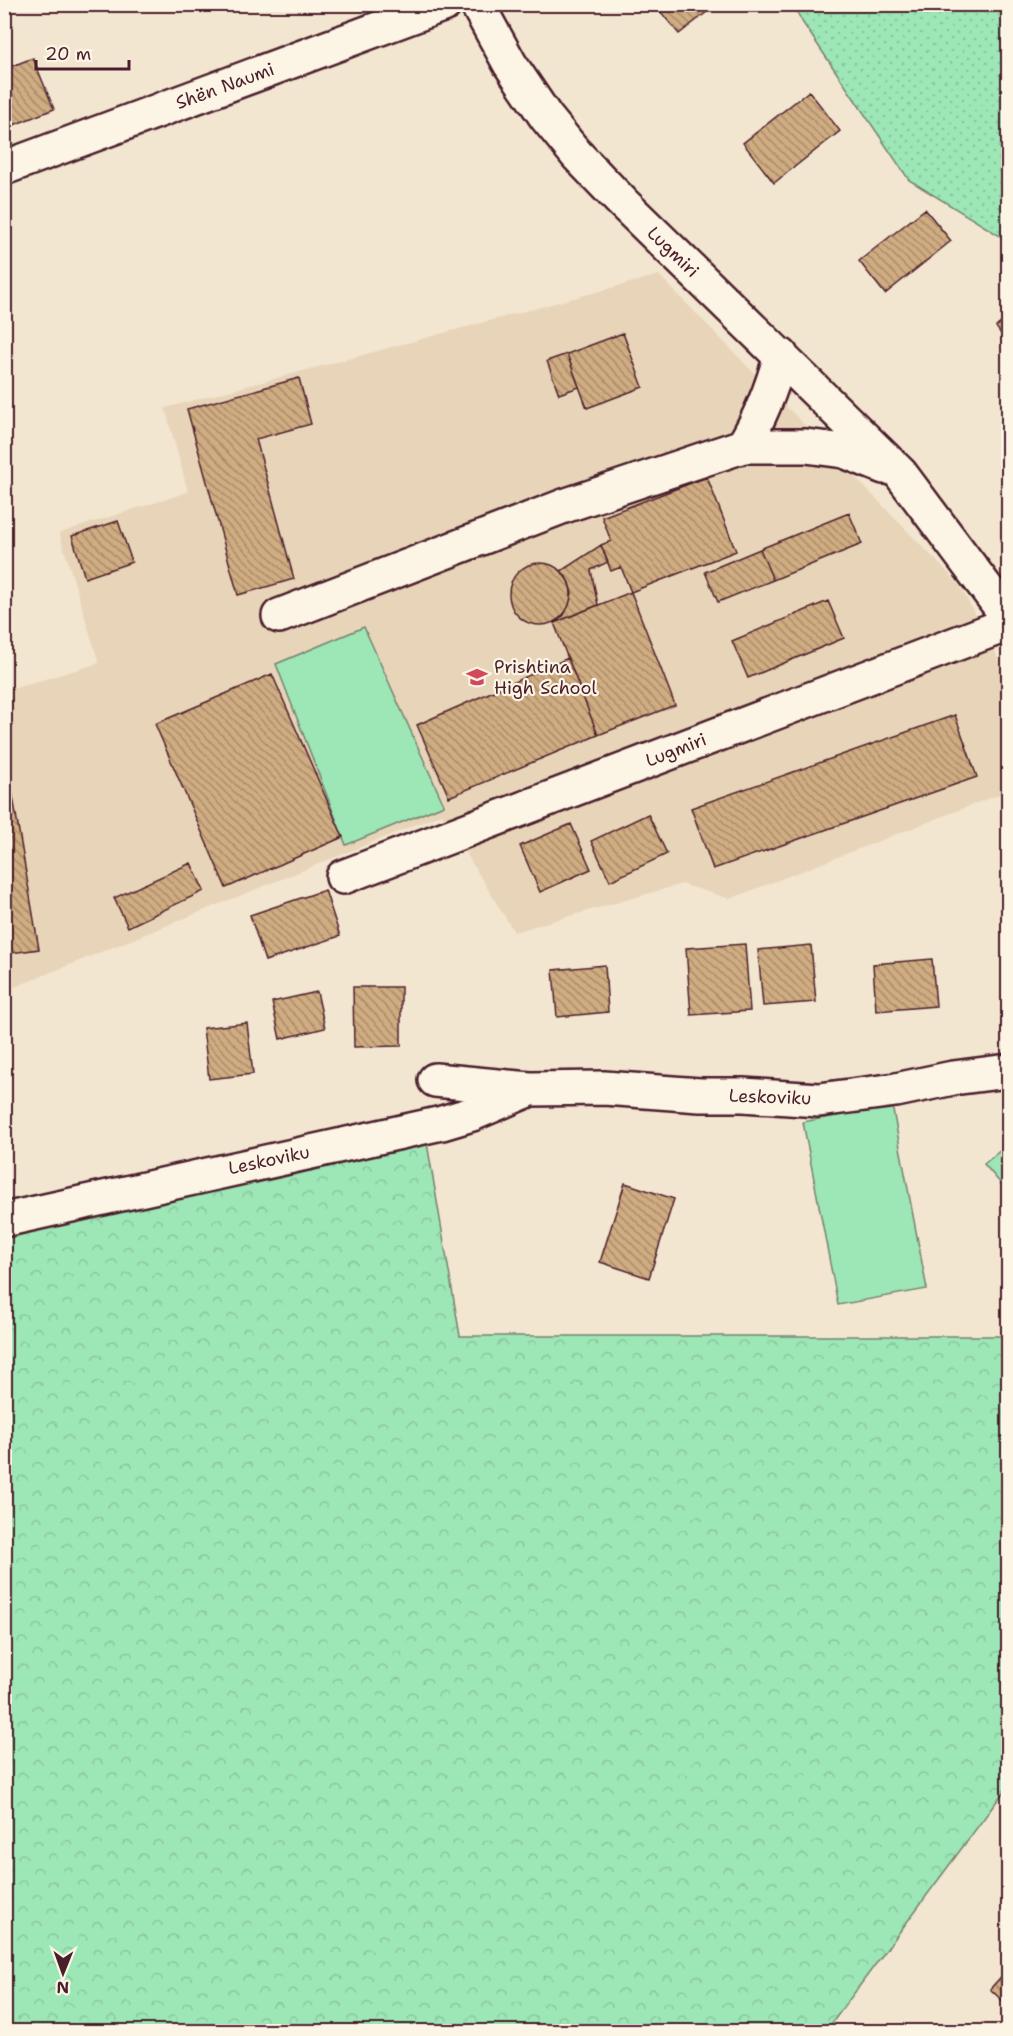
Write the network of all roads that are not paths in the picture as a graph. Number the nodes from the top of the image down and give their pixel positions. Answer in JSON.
{"nodes":[{"id":1,"x":445,"y":4,"type":"edge"},
{"id":2,"x":477,"y":4,"type":"edge"},
{"id":3,"x":4,"y":168,"type":"edge"},
{"id":4,"x":781,"y":356,"type":"junction"},
{"id":5,"x":743,"y":446,"type":"junction"},
{"id":6,"x":900,"y":473,"type":"junction"},
{"id":7,"x":279,"y":616,"type":"dead end"},
{"id":8,"x":1008,"y":618,"type":"edge"},
{"id":9,"x":1008,"y":624,"type":"edge"},
{"id":10,"x":343,"y":877,"type":"dead end"},
{"id":11,"x":1008,"y":1071,"type":"edge"},
{"id":12,"x":435,"y":1080,"type":"dead end"},
{"id":13,"x":530,"y":1089,"type":"junction"},
{"id":14,"x":4,"y":1220,"type":"edge"}],
"edges":[{"from":1,"to":3,"type":"street","name":"Shën Naumi"},
{"from":2,"to":4,"type":"street","name":"Lugmiri"},
{"from":4,"to":5,"type":"street"},
{"from":4,"to":6,"type":"street","name":"Lugmiri"},
{"from":5,"to":6,"type":"street"},
{"from":5,"to":7,"type":"street"},
{"from":6,"to":8,"type":"street","name":"Lugmiri"},
{"from":9,"to":10,"type":"street","name":"Lugmiri"},
{"from":11,"to":13,"type":"street","name":"Leskoviku"},
{"from":12,"to":13,"type":"street","name":"Leskoviku"},
{"from":13,"to":14,"type":"street","name":"Leskoviku"}]}
